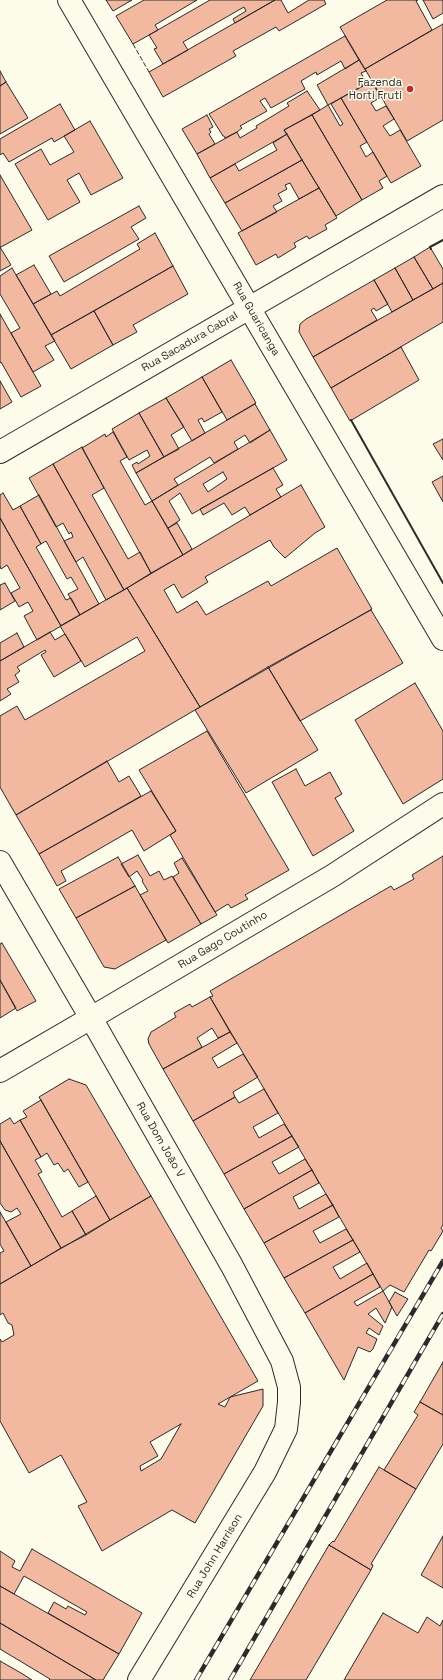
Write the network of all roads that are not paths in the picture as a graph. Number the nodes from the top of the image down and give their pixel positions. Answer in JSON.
{"nodes":[{"id":1,"x":69,"y":0,"type":"edge"},
{"id":2,"x":443,"y":196,"type":"edge"},
{"id":3,"x":250,"y":308,"type":"junction"},
{"id":4,"x":0,"y":452,"type":"edge"},
{"id":5,"x":443,"y":639,"type":"edge"},
{"id":6,"x":443,"y":804,"type":"edge"},
{"id":7,"x":0,"y":862,"type":"edge"},
{"id":8,"x":91,"y":1018,"type":"junction"},
{"id":9,"x":0,"y":1071,"type":"edge"},
{"id":10,"x":286,"y":1429,"type":"joint"},
{"id":11,"x":139,"y":1680,"type":"edge"}],
"edges":[{"from":1,"to":3,"type":"street","name":"Rua Guaricanga"},
{"from":2,"to":3,"type":"street","name":"Rua Sacadura Cabral"},
{"from":3,"to":4,"type":"street","name":"Rua Sacadura Cabral"},
{"from":3,"to":5,"type":"street","name":"Rua Guaricanga"},
{"from":6,"to":8,"type":"street","name":"Rua Gago Coutinho"},
{"from":7,"to":8,"type":"street","name":"Rua Dom João V"},
{"from":8,"to":9,"type":"street","name":"Rua Gago Coutinho"},
{"from":8,"to":10,"type":"street","name":"Rua Dom João V"},
{"from":10,"to":11,"type":"street","name":"Rua John Harrison"}]}
